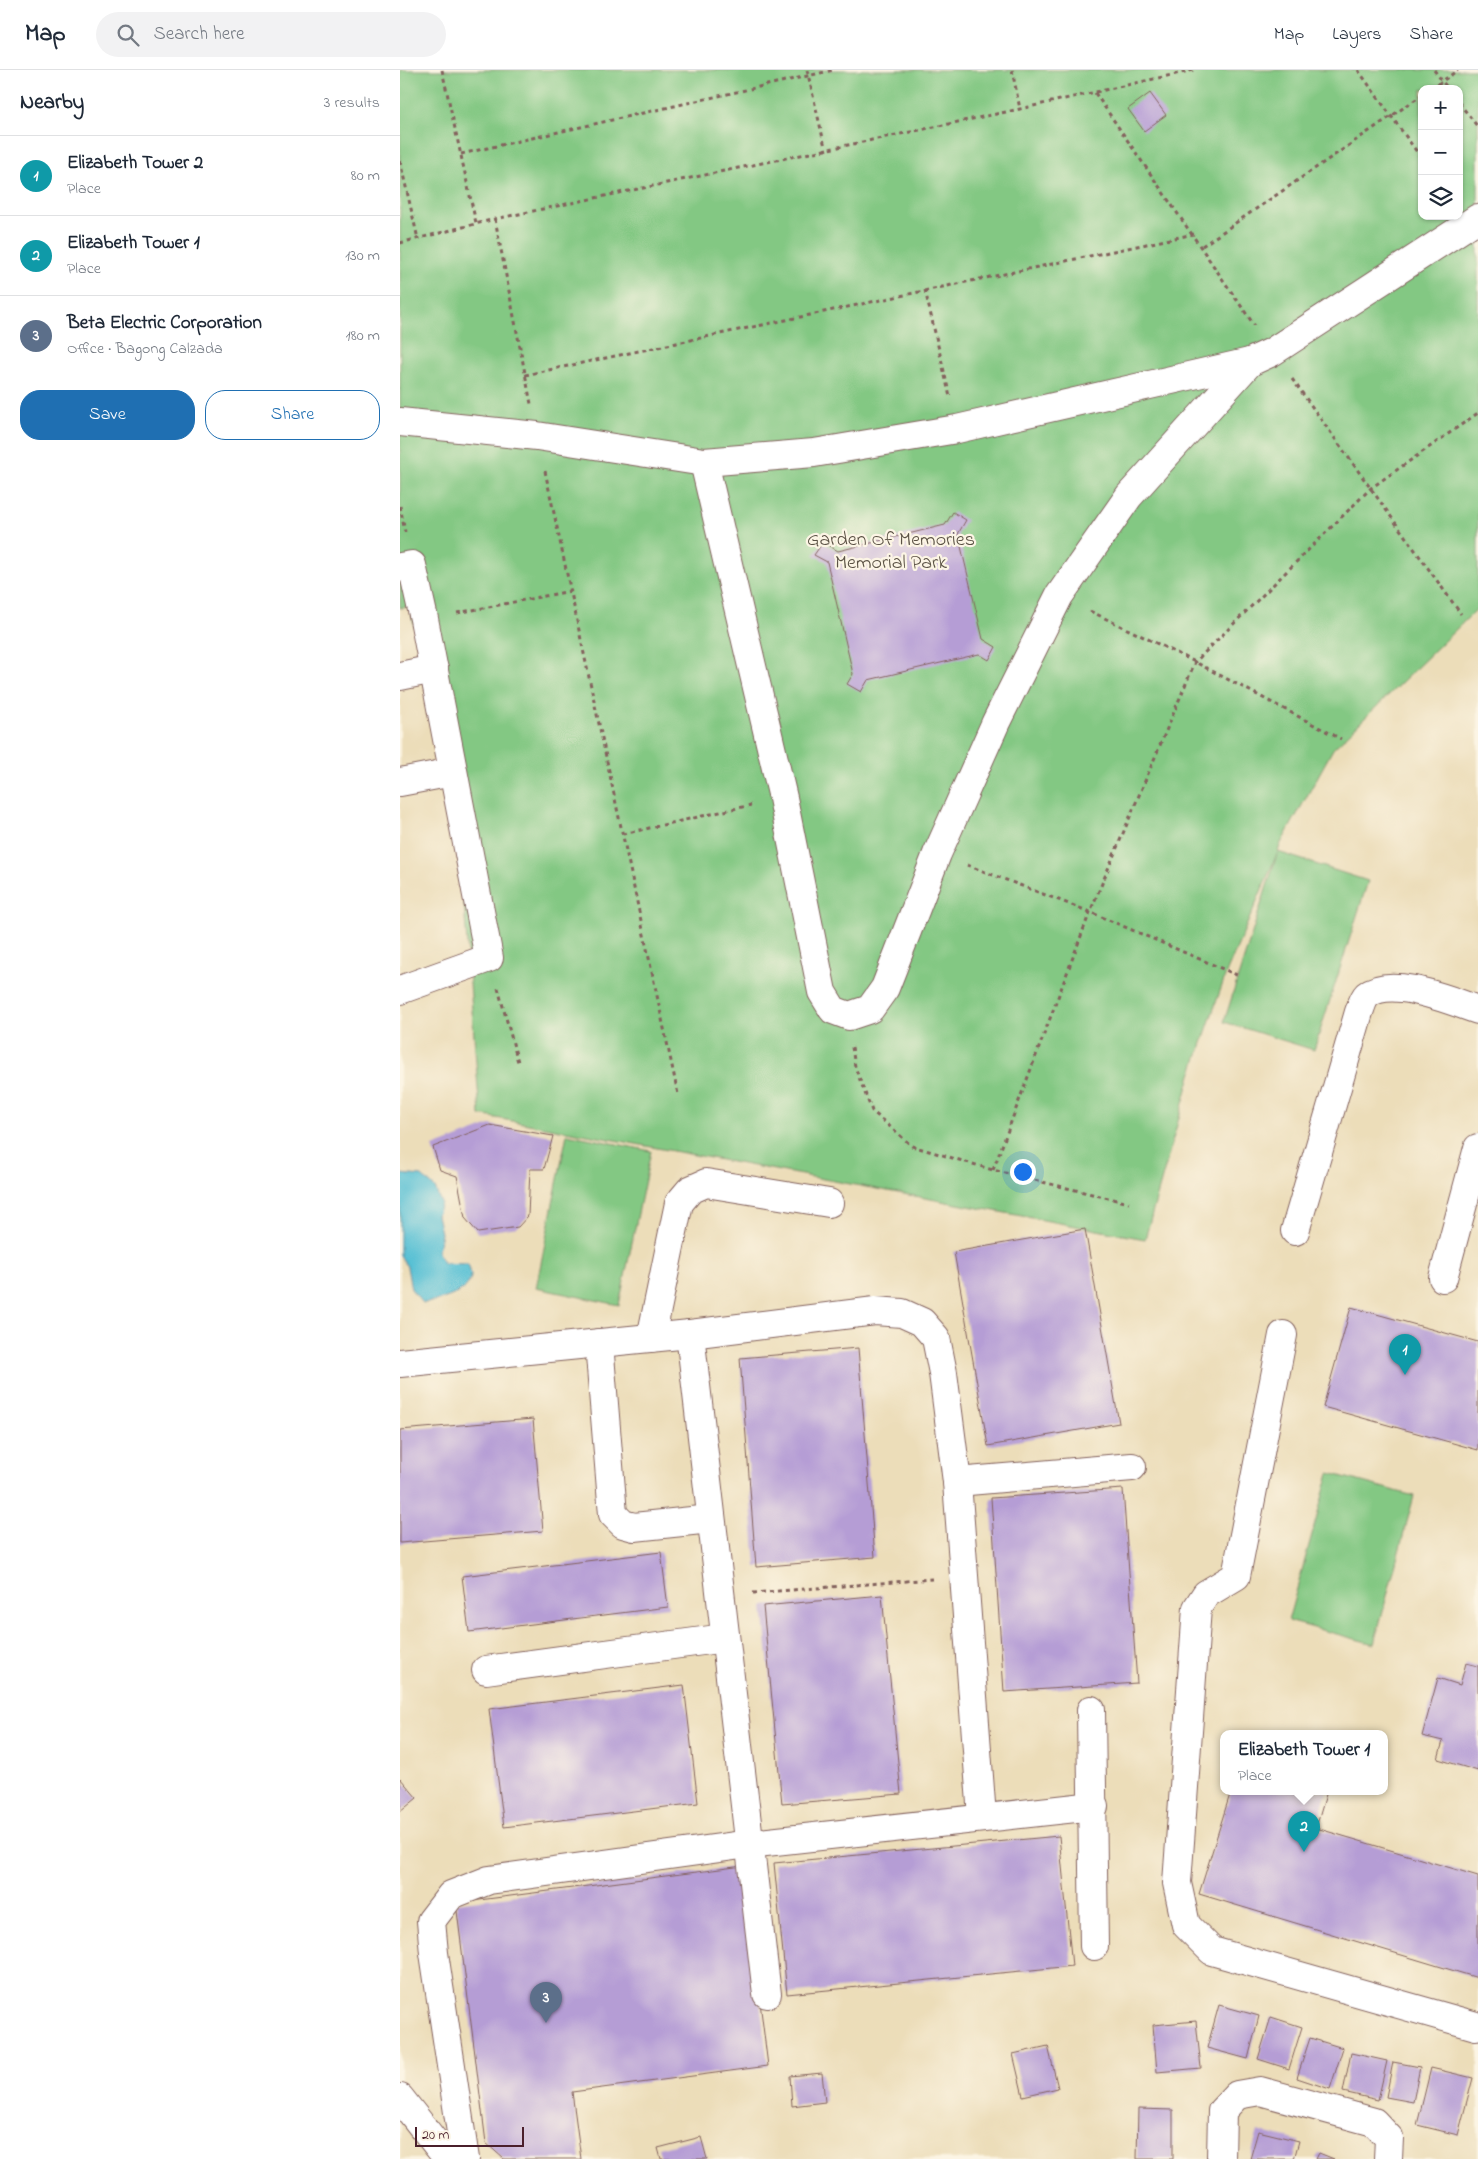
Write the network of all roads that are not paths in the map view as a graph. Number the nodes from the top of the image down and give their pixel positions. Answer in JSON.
{"nodes":[{"id":1,"x":1478,"y":218,"type":"edge"},
{"id":2,"x":1250,"y":362,"type":"junction"},
{"id":3,"x":400,"y":422,"type":"edge"},
{"id":4,"x":704,"y":462,"type":"junction"},
{"id":5,"x":400,"y":567,"type":"edge"},
{"id":6,"x":434,"y":669,"type":"junction"},
{"id":7,"x":400,"y":676,"type":"edge"},
{"id":8,"x":454,"y":772,"type":"junction"},
{"id":9,"x":400,"y":782,"type":"edge"},
{"id":10,"x":400,"y":990,"type":"edge"},
{"id":11,"x":1478,"y":1010,"type":"edge"},
{"id":12,"x":1478,"y":1148,"type":"edge"},
{"id":13,"x":829,"y":1204,"type":"dead end"},
{"id":14,"x":1295,"y":1231,"type":"dead end"},
{"id":15,"x":1442,"y":1278,"type":"dead end"},
{"id":16,"x":690,"y":1334,"type":"junction"},
{"id":17,"x":1283,"y":1335,"type":"dead end"},
{"id":18,"x":651,"y":1338,"type":"junction"},
{"id":19,"x":599,"y":1343,"type":"junction"},
{"id":20,"x":400,"y":1364,"type":"edge"},
{"id":21,"x":1132,"y":1467,"type":"dead end"},
{"id":22,"x":957,"y":1482,"type":"junction"},
{"id":23,"x":711,"y":1519,"type":"junction"},
{"id":24,"x":726,"y":1638,"type":"junction"},
{"id":25,"x":486,"y":1670,"type":"dead end"},
{"id":26,"x":1091,"y":1710,"type":"dead end"},
{"id":27,"x":1094,"y":1806,"type":"junction"},
{"id":28,"x":982,"y":1817,"type":"junction"},
{"id":29,"x":749,"y":1844,"type":"junction"},
{"id":30,"x":1094,"y":1946,"type":"dead end"},
{"id":31,"x":767,"y":1994,"type":"dead end"},
{"id":32,"x":1477,"y":2026,"type":"edge"},
{"id":33,"x":400,"y":2098,"type":"edge"},
{"id":34,"x":448,"y":2159,"type":"edge"},
{"id":35,"x":465,"y":2159,"type":"edge"},
{"id":36,"x":1221,"y":2159,"type":"edge"},
{"id":37,"x":1388,"y":2159,"type":"edge"}],
"edges":[{"from":1,"to":2,"type":"street"},
{"from":2,"to":4,"type":"street"},
{"from":2,"to":4,"type":"street"},
{"from":3,"to":4,"type":"street"},
{"from":5,"to":6,"type":"street"},
{"from":6,"to":7,"type":"street"},
{"from":6,"to":8,"type":"street"},
{"from":8,"to":9,"type":"street"},
{"from":8,"to":10,"type":"street"},
{"from":11,"to":14,"type":"street"},
{"from":12,"to":15,"type":"street"},
{"from":13,"to":18,"type":"street"},
{"from":16,"to":18,"type":"street"},
{"from":16,"to":22,"type":"street"},
{"from":16,"to":23,"type":"street"},
{"from":17,"to":32,"type":"street"},
{"from":18,"to":19,"type":"street"},
{"from":19,"to":20,"type":"street"},
{"from":19,"to":23,"type":"street"},
{"from":21,"to":22,"type":"street"},
{"from":22,"to":28,"type":"street"},
{"from":23,"to":24,"type":"street"},
{"from":24,"to":25,"type":"street"},
{"from":24,"to":29,"type":"street"},
{"from":26,"to":27,"type":"street"},
{"from":27,"to":28,"type":"street"},
{"from":27,"to":30,"type":"street"},
{"from":28,"to":29,"type":"street"},
{"from":29,"to":31,"type":"street"},
{"from":29,"to":35,"type":"street"},
{"from":33,"to":34,"type":"street"},
{"from":36,"to":37,"type":"street"}]}
